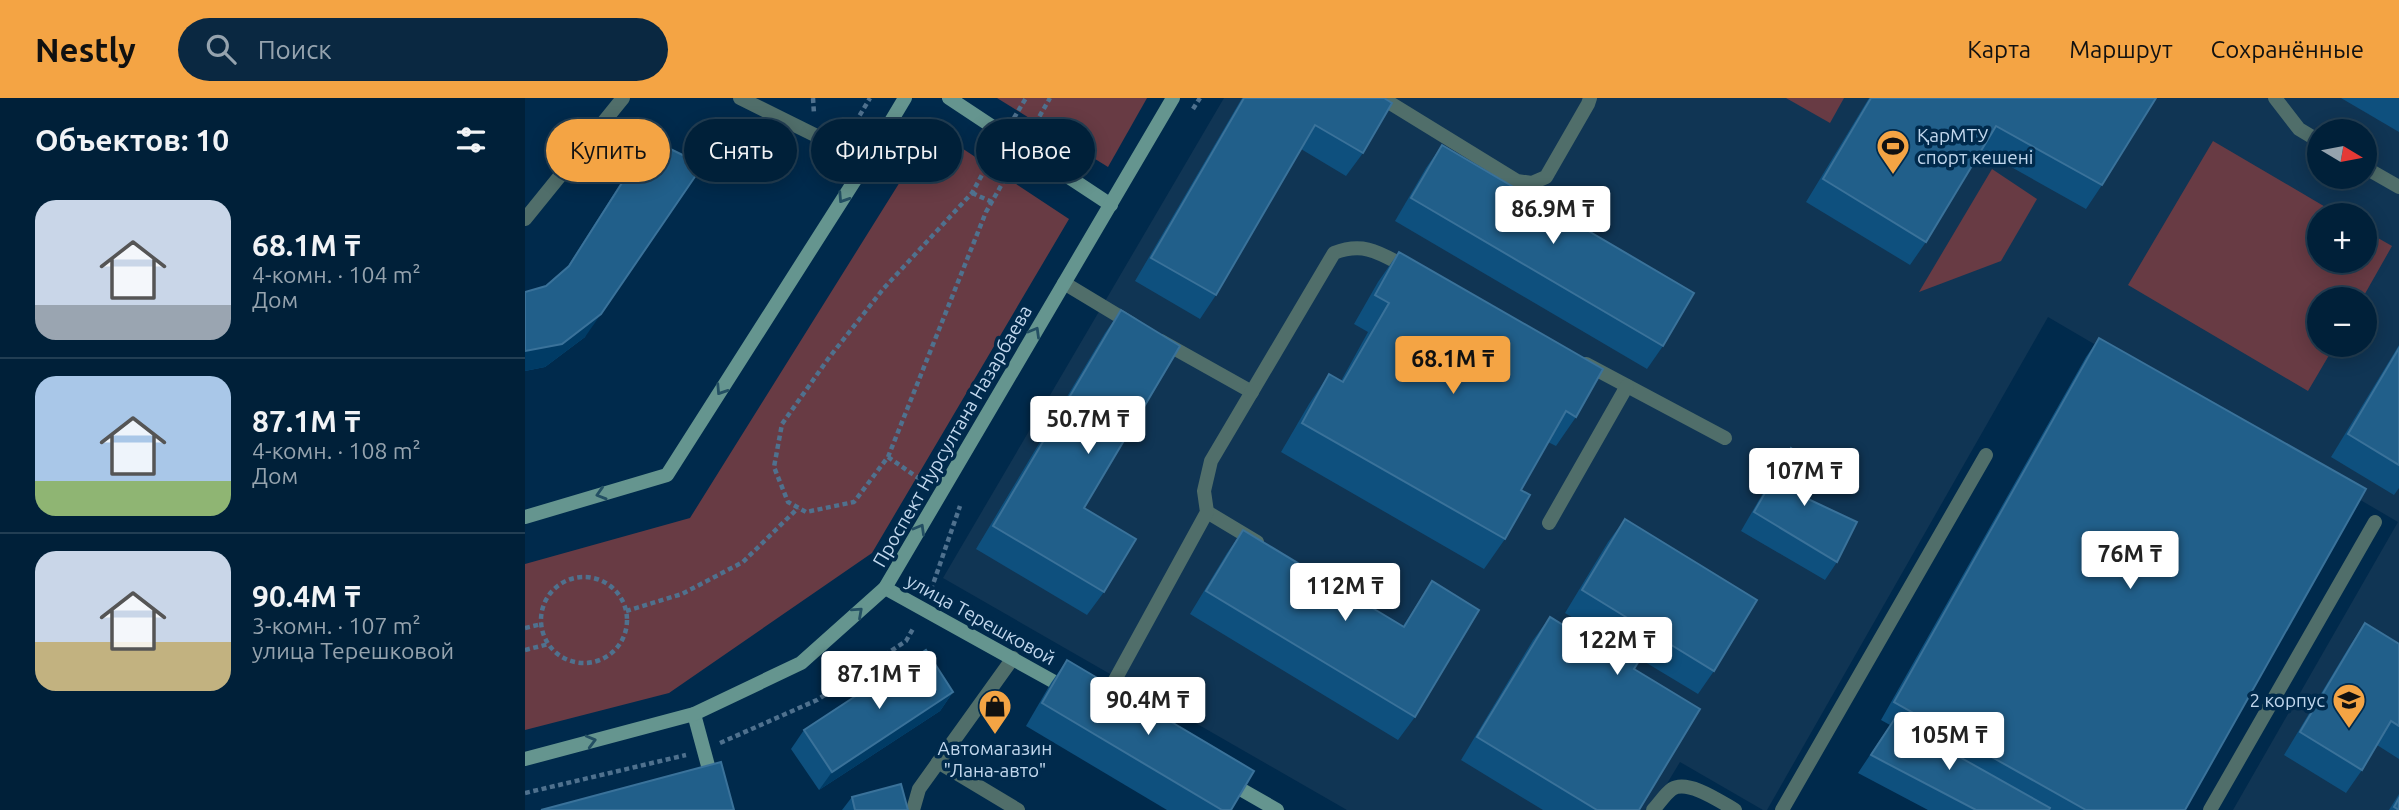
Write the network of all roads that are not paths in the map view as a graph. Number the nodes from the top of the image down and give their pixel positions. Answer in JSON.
{"nodes":[{"id":1,"x":623,"y":98,"type":"edge"},
{"id":2,"x":740,"y":98,"type":"edge"},
{"id":3,"x":905,"y":98,"type":"edge"},
{"id":4,"x":949,"y":98,"type":"edge"},
{"id":5,"x":1173,"y":98,"type":"edge"},
{"id":6,"x":1382,"y":98,"type":"edge"},
{"id":7,"x":1590,"y":98,"type":"edge"},
{"id":8,"x":2275,"y":98,"type":"edge"},
{"id":9,"x":892,"y":119,"type":"edge"},
{"id":10,"x":811,"y":133,"type":"edge"},
{"id":11,"x":2307,"y":134,"type":"edge"},
{"id":12,"x":2377,"y":174,"type":"edge"},
{"id":13,"x":854,"y":182,"type":"edge"},
{"id":14,"x":2399,"y":187,"type":"edge"},
{"id":15,"x":1111,"y":205,"type":"junction"},
{"id":16,"x":525,"y":219,"type":"edge"},
{"id":17,"x":1419,"y":275,"type":"edge"},
{"id":18,"x":1064,"y":283,"type":"junction"},
{"id":19,"x":1579,"y":360,"type":"edge"},
{"id":20,"x":1627,"y":386,"type":"junction"},
{"id":21,"x":1252,"y":392,"type":"junction"},
{"id":22,"x":1725,"y":438,"type":"dead end"},
{"id":23,"x":1986,"y":455,"type":"dead end"},
{"id":24,"x":1207,"y":512,"type":"junction"},
{"id":25,"x":525,"y":517,"type":"edge"},
{"id":26,"x":2375,"y":522,"type":"dead end"},
{"id":27,"x":1549,"y":523,"type":"dead end"},
{"id":28,"x":1267,"y":548,"type":"edge"},
{"id":29,"x":885,"y":588,"type":"junction"},
{"id":30,"x":1013,"y":658,"type":"junction"},
{"id":31,"x":1094,"y":705,"type":"joint"},
{"id":32,"x":694,"y":714,"type":"junction"},
{"id":33,"x":525,"y":759,"type":"edge"},
{"id":34,"x":938,"y":762,"type":"junction"},
{"id":35,"x":1216,"y":775,"type":"edge"},
{"id":36,"x":1260,"y":806,"type":"edge"},
{"id":37,"x":720,"y":810,"type":"edge"},
{"id":38,"x":913,"y":810,"type":"edge"},
{"id":39,"x":1018,"y":810,"type":"edge"},
{"id":40,"x":1277,"y":810,"type":"edge"},
{"id":41,"x":1653,"y":810,"type":"edge"},
{"id":42,"x":1735,"y":810,"type":"edge"},
{"id":43,"x":1782,"y":810,"type":"edge"},
{"id":44,"x":2210,"y":810,"type":"edge"}],
"edges":[{"from":1,"to":16,"type":"street"},
{"from":2,"to":10,"type":"street"},
{"from":3,"to":9,"type":"main road"},
{"from":4,"to":15,"type":"main road"},
{"from":5,"to":15,"type":"main road","name":"Проспект Нурсултана Назарбаева"},
{"from":6,"to":7,"type":"street"},
{"from":8,"to":11,"type":"street"},
{"from":12,"to":14,"type":"street"},
{"from":13,"to":25,"type":"main road","one_way":true},
{"from":15,"to":18,"type":"main road","name":"Проспект Нурсултана Назарбаева"},
{"from":17,"to":21,"type":"street"},
{"from":18,"to":21,"type":"street"},
{"from":29,"to":18,"type":"main road","name":"Проспект Нурсултана Назарбаева","one_way":true},
{"from":19,"to":20,"type":"street"},
{"from":20,"to":22,"type":"street"},
{"from":20,"to":27,"type":"street"},
{"from":21,"to":24,"type":"street"},
{"from":23,"to":43,"type":"street"},
{"from":24,"to":28,"type":"street"},
{"from":24,"to":31,"type":"street"},
{"from":26,"to":44,"type":"street"},
{"from":29,"to":30,"type":"main road","name":"улица Терешковой"},
{"from":32,"to":29,"type":"main road","name":"Проспект Нурсултана Назарбаева","one_way":true},
{"from":30,"to":31,"type":"main road","name":"улица Терешковой"},
{"from":30,"to":34,"type":"street"},
{"from":33,"to":32,"type":"main road","name":"Проспект Нурсултана Назарбаева","one_way":true},
{"from":32,"to":37,"type":"main road"},
{"from":34,"to":38,"type":"street"},
{"from":34,"to":39,"type":"street"},
{"from":35,"to":36,"type":"main road"},
{"from":36,"to":40,"type":"main road"},
{"from":41,"to":42,"type":"street"}]}
